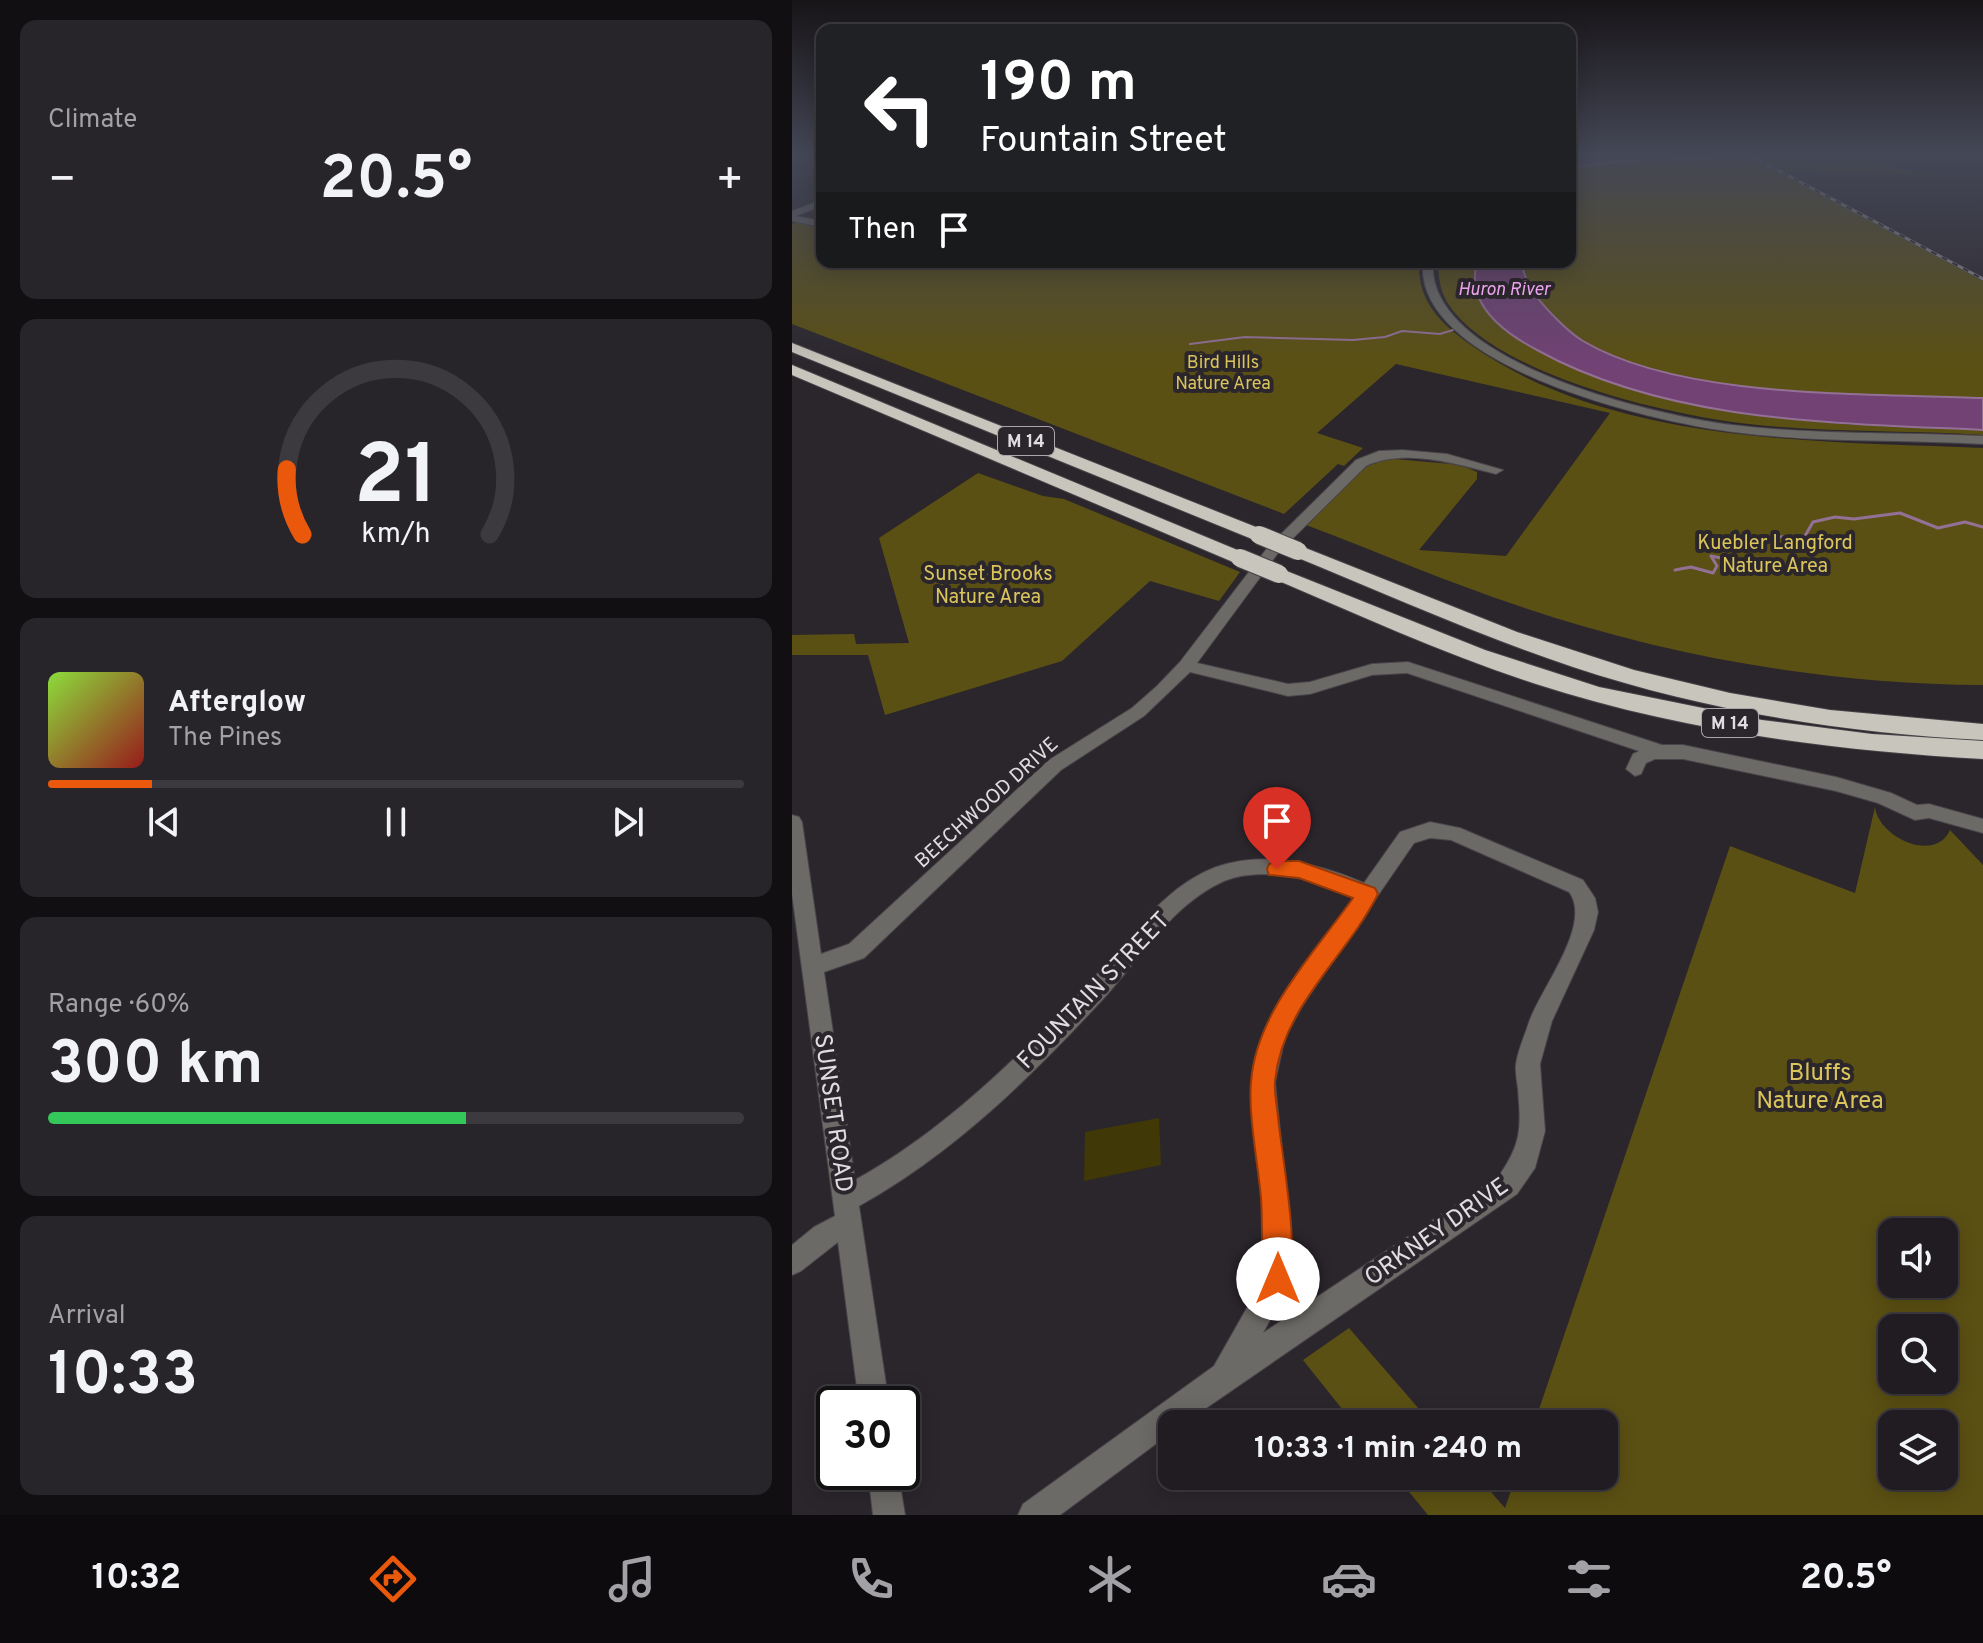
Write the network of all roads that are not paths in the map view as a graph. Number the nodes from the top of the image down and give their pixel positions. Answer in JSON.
{"nodes":[{"id":1,"x":1427,"y":268,"type":"edge"},
{"id":2,"x":792,"y":347,"type":"edge"},
{"id":3,"x":792,"y":370,"type":"edge"},
{"id":4,"x":1983,"y":440,"type":"edge"},
{"id":5,"x":1496,"y":470,"type":"dead end"},
{"id":6,"x":1186,"y":666,"type":"junction"},
{"id":7,"x":1983,"y":732,"type":"edge"},
{"id":8,"x":1983,"y":750,"type":"edge"},
{"id":9,"x":1658,"y":751,"type":"junction"},
{"id":10,"x":1635,"y":769,"type":"dead end"},
{"id":11,"x":792,"y":822,"type":"edge"},
{"id":12,"x":1983,"y":826,"type":"edge"},
{"id":13,"x":1368,"y":894,"type":"junction"},
{"id":14,"x":813,"y":966,"type":"junction"},
{"id":15,"x":848,"y":1211,"type":"junction"},
{"id":16,"x":792,"y":1262,"type":"edge"},
{"id":17,"x":1224,"y":1376,"type":"junction"},
{"id":18,"x":872,"y":1386,"type":"edge"},
{"id":19,"x":886,"y":1490,"type":"edge"},
{"id":20,"x":889,"y":1515,"type":"edge"},
{"id":21,"x":1034,"y":1515,"type":"edge"}],
"edges":[{"from":1,"to":4,"type":"street"},
{"from":2,"to":7,"type":"highway","number":"M 14","bridge":true},
{"from":3,"to":8,"type":"highway","number":"M 14","bridge":true},
{"from":5,"to":6,"type":"street","name":"BEECHWOOD DRIVE"},
{"from":6,"to":9,"type":"street"},
{"from":6,"to":14,"type":"street","name":"BEECHWOOD DRIVE"},
{"from":9,"to":10,"type":"street"},
{"from":9,"to":12,"type":"street"},
{"from":11,"to":14,"type":"street","name":"SUNSET ROAD"},
{"from":13,"to":15,"type":"street","name":"FOUNTAIN STREET"},
{"from":13,"to":17,"type":"street"},
{"from":13,"to":17,"type":"street","name":"ORKNEY DRIVE"},
{"from":14,"to":15,"type":"street","name":"SUNSET ROAD"},
{"from":15,"to":16,"type":"street","name":"FOUNTAIN STREET"},
{"from":15,"to":18,"type":"street","name":"SUNSET ROAD"},
{"from":17,"to":21,"type":"street","name":"ORKNEY DRIVE"},
{"from":19,"to":20,"type":"street"}]}
